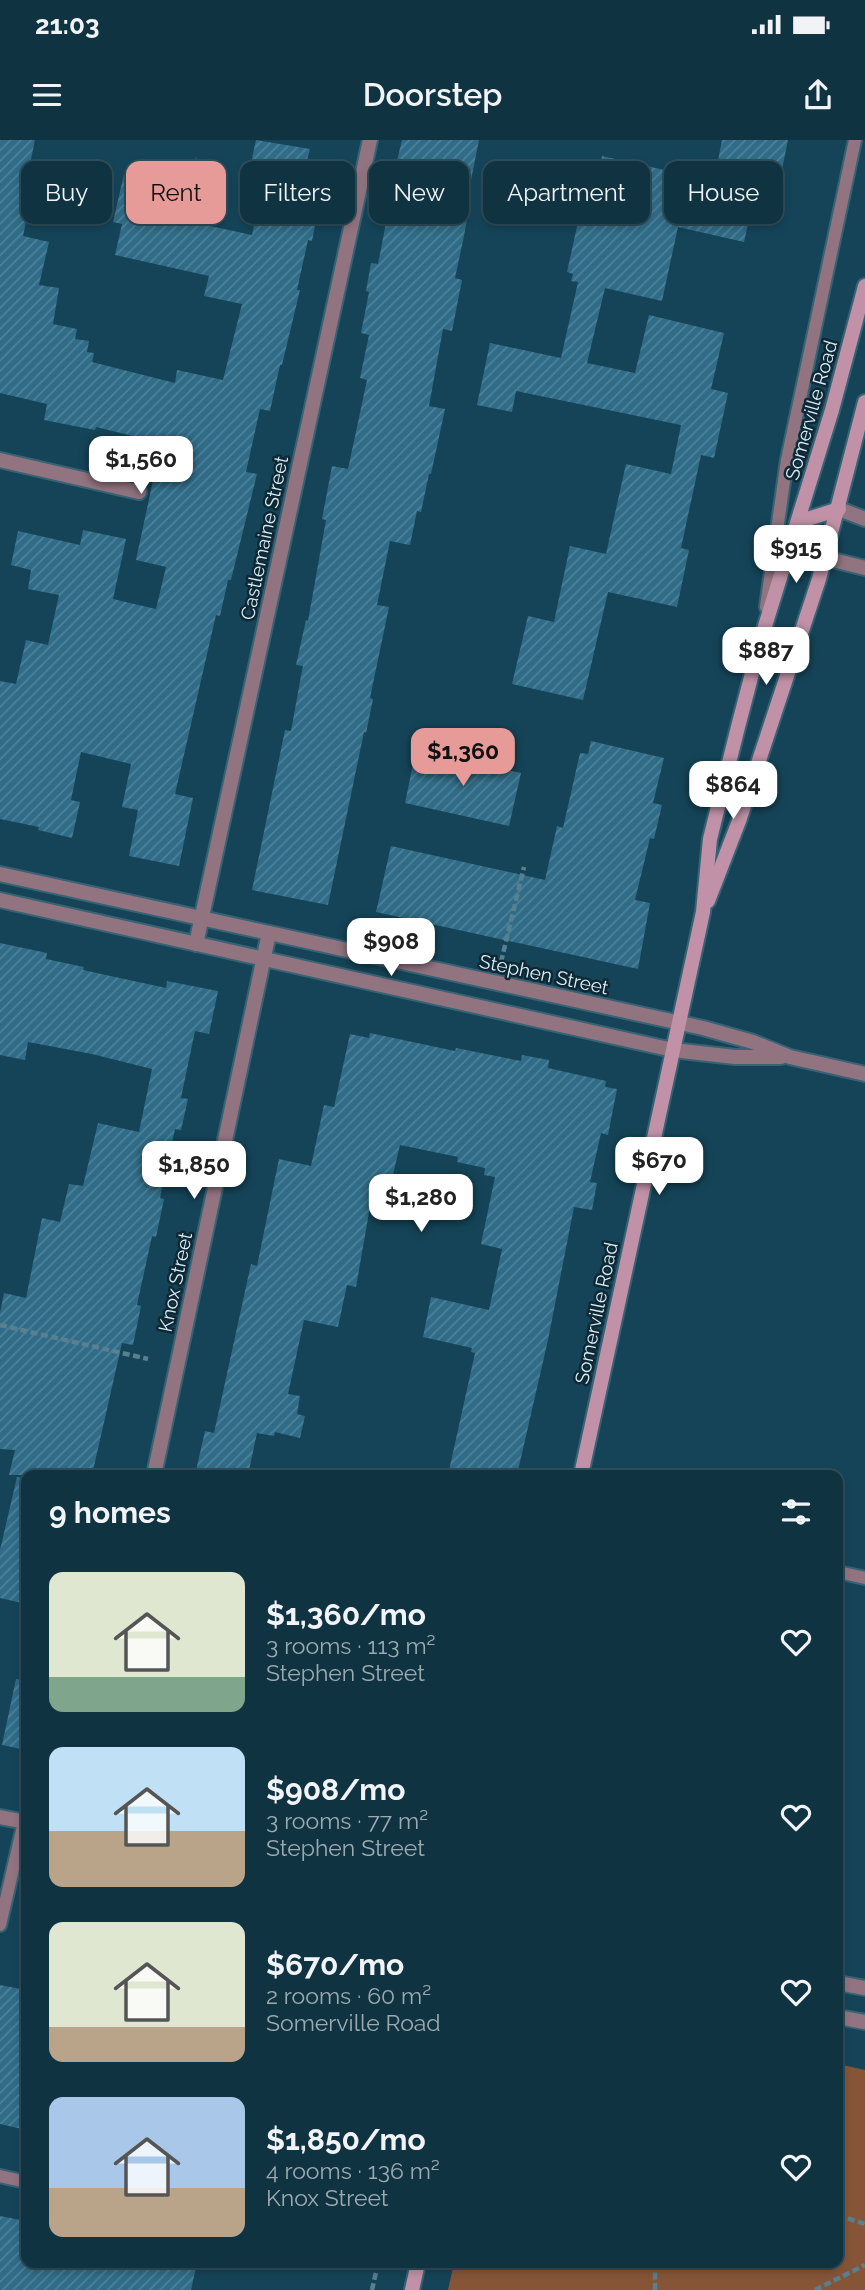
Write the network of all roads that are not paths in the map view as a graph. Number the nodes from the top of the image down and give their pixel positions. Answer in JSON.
{"nodes":[{"id":1,"x":370,"y":140,"type":"edge"},
{"id":2,"x":855,"y":140,"type":"edge"},
{"id":3,"x":865,"y":286,"type":"edge"},
{"id":4,"x":865,"y":402,"type":"edge"},
{"id":5,"x":0,"y":460,"type":"edge"},
{"id":6,"x":787,"y":460,"type":"junction"},
{"id":7,"x":139,"y":492,"type":"dead end"},
{"id":8,"x":839,"y":509,"type":"junction"},
{"id":9,"x":865,"y":519,"type":"edge"},
{"id":10,"x":798,"y":522,"type":"junction"},
{"id":11,"x":825,"y":558,"type":"junction"},
{"id":12,"x":865,"y":568,"type":"edge"},
{"id":13,"x":761,"y":639,"type":"junction"},
{"id":14,"x":0,"y":874,"type":"edge"},
{"id":15,"x":0,"y":900,"type":"edge"},
{"id":16,"x":703,"y":912,"type":"junction"},
{"id":17,"x":202,"y":919,"type":"junction"},
{"id":18,"x":269,"y":933,"type":"junction"},
{"id":19,"x":196,"y":944,"type":"junction"},
{"id":20,"x":264,"y":958,"type":"junction"},
{"id":21,"x":679,"y":1023,"type":"junction"},
{"id":22,"x":673,"y":1050,"type":"junction"},
{"id":23,"x":790,"y":1057,"type":"junction"},
{"id":24,"x":865,"y":1074,"type":"edge"},
{"id":25,"x":155,"y":1470,"type":"edge"},
{"id":26,"x":582,"y":1470,"type":"edge"},
{"id":27,"x":843,"y":1573,"type":"edge"},
{"id":28,"x":865,"y":1578,"type":"edge"},
{"id":29,"x":0,"y":1817,"type":"edge"},
{"id":30,"x":21,"y":1821,"type":"edge"},
{"id":31,"x":21,"y":1838,"type":"edge"},
{"id":32,"x":0,"y":1925,"type":"edge"},
{"id":33,"x":843,"y":1984,"type":"edge"},
{"id":34,"x":865,"y":1988,"type":"edge"},
{"id":35,"x":843,"y":2018,"type":"edge"},
{"id":36,"x":865,"y":2022,"type":"edge"},
{"id":37,"x":0,"y":2176,"type":"edge"},
{"id":38,"x":21,"y":2181,"type":"edge"},
{"id":39,"x":417,"y":2268,"type":"edge"},
{"id":40,"x":412,"y":2290,"type":"edge"}],
"edges":[{"from":1,"to":17,"type":"street","name":"Castlemaine Street"},
{"from":2,"to":6,"type":"lane"},
{"from":3,"to":10,"type":"main road","name":"Somerville Road"},
{"from":4,"to":8,"type":"main road","name":"Somerville Road"},
{"from":5,"to":7,"type":"street"},
{"from":6,"to":10,"type":"lane"},
{"from":6,"to":13,"type":"lane"},
{"from":8,"to":9,"type":"street"},
{"from":8,"to":10,"type":"main road"},
{"from":8,"to":11,"type":"main road","name":"Somerville Road"},
{"from":10,"to":11,"type":"main road"},
{"from":10,"to":13,"type":"main road","name":"Somerville Road"},
{"from":11,"to":12,"type":"street"},
{"from":11,"to":16,"type":"main road","name":"Somerville Road"},
{"from":13,"to":16,"type":"main road","name":"Somerville Road"},
{"from":14,"to":17,"type":"street","name":"Stephen Street"},
{"from":15,"to":19,"type":"street","name":"Stephen Street"},
{"from":16,"to":21,"type":"main road","name":"Somerville Road"},
{"from":17,"to":18,"type":"street","name":"Stephen Street"},
{"from":17,"to":19,"type":"street","name":"Castlemaine Street"},
{"from":18,"to":20,"type":"street","name":"Knox Street"},
{"from":18,"to":21,"type":"street","name":"Stephen Street"},
{"from":19,"to":20,"type":"street","name":"Stephen Street"},
{"from":20,"to":22,"type":"street","name":"Stephen Street"},
{"from":20,"to":25,"type":"street","name":"Knox Street"},
{"from":21,"to":22,"type":"main road","name":"Somerville Road"},
{"from":21,"to":23,"type":"street","name":"Stephen Street"},
{"from":22,"to":23,"type":"street","name":"Stephen Street"},
{"from":22,"to":26,"type":"main road","name":"Somerville Road"},
{"from":23,"to":24,"type":"street","name":"Stephen Street"},
{"from":27,"to":28,"type":"lane"},
{"from":29,"to":30,"type":"street"},
{"from":31,"to":32,"type":"lane"},
{"from":33,"to":34,"type":"street"},
{"from":35,"to":36,"type":"street"},
{"from":37,"to":38,"type":"lane"},
{"from":39,"to":40,"type":"main road"}]}
